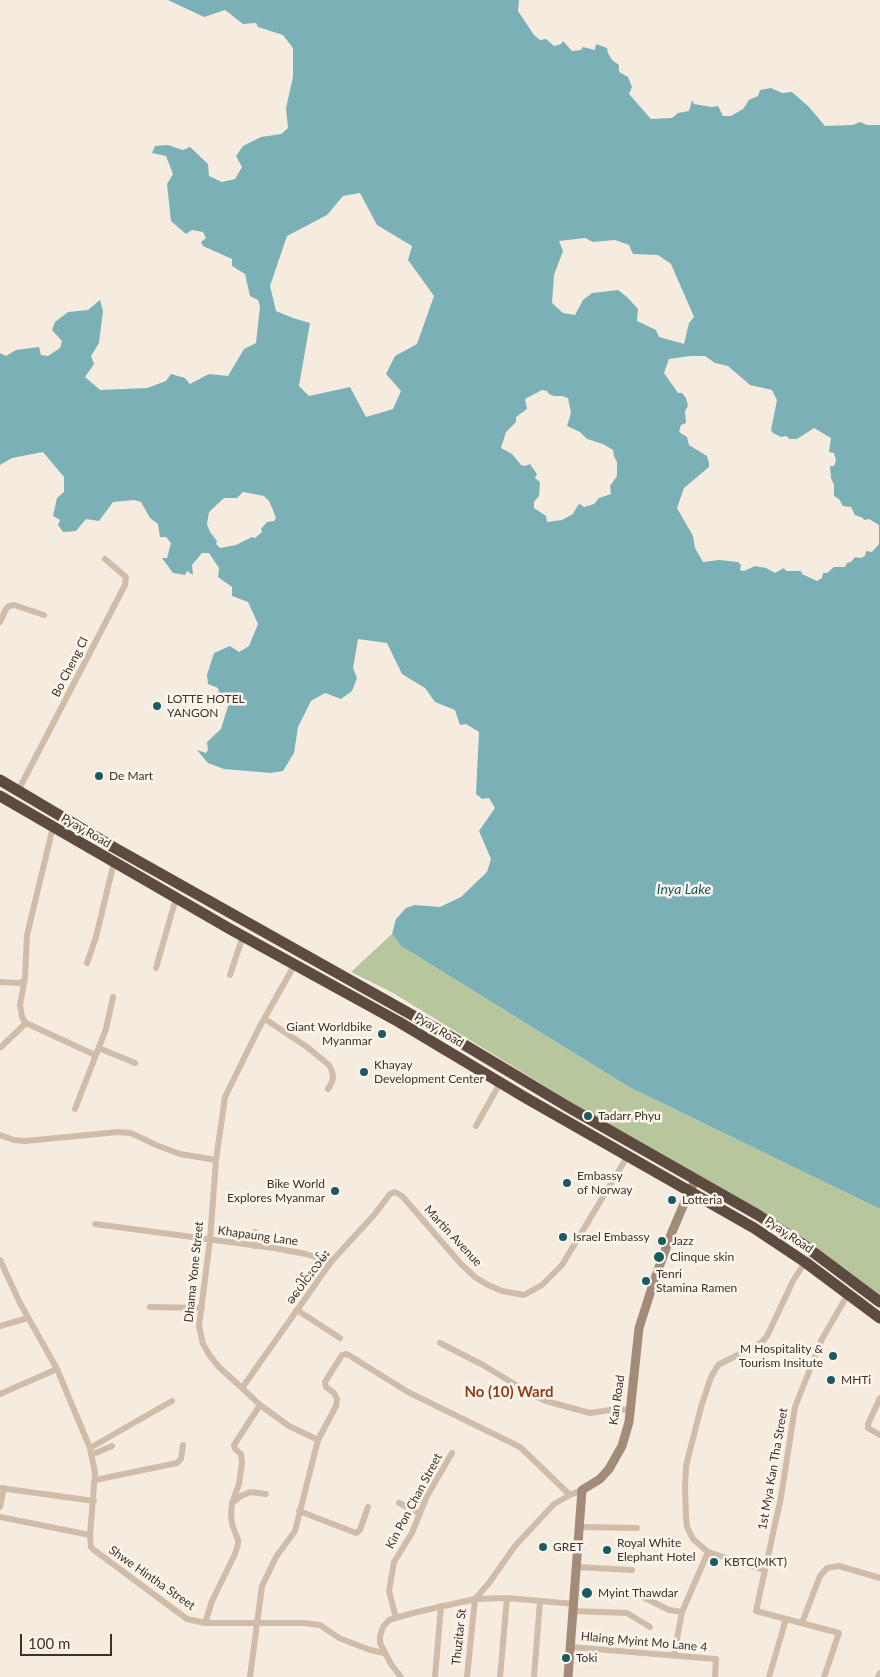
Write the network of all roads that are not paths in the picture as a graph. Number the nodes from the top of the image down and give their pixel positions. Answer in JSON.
{"nodes":[{"id":1,"x":105,"y":559,"type":"dead end"},
{"id":2,"x":44,"y":615,"type":"dead end"},
{"id":3,"x":0,"y":622,"type":"edge"},
{"id":4,"x":0,"y":780,"type":"edge"},
{"id":5,"x":18,"y":791,"type":"junction"},
{"id":6,"x":0,"y":796,"type":"edge"},
{"id":7,"x":53,"y":827,"type":"junction"},
{"id":8,"x":113,"y":847,"type":"junction"},
{"id":9,"x":111,"y":860,"type":"junction"},
{"id":10,"x":176,"y":898,"type":"junction"},
{"id":11,"x":243,"y":936,"type":"junction"},
{"id":12,"x":302,"y":953,"type":"junction"},
{"id":13,"x":87,"y":963,"type":"dead end"},
{"id":14,"x":295,"y":964,"type":"junction"},
{"id":15,"x":322,"y":964,"type":"junction"},
{"id":16,"x":156,"y":968,"type":"dead end"},
{"id":17,"x":230,"y":975,"type":"dead end"},
{"id":18,"x":315,"y":975,"type":"junction"},
{"id":19,"x":0,"y":982,"type":"edge"},
{"id":20,"x":24,"y":982,"type":"junction"},
{"id":21,"x":113,"y":998,"type":"dead end"},
{"id":22,"x":265,"y":1019,"type":"junction"},
{"id":23,"x":26,"y":1023,"type":"junction"},
{"id":24,"x":454,"y":1038,"type":"junction"},
{"id":25,"x":1,"y":1047,"type":"dead end"},
{"id":26,"x":99,"y":1048,"type":"junction"},
{"id":27,"x":446,"y":1050,"type":"junction"},
{"id":28,"x":95,"y":1055,"type":"junction"},
{"id":29,"x":136,"y":1063,"type":"dead end"},
{"id":30,"x":500,"y":1083,"type":"junction"},
{"id":31,"x":328,"y":1089,"type":"dead end"},
{"id":32,"x":75,"y":1109,"type":"dead end"},
{"id":33,"x":476,"y":1126,"type":"dead end"},
{"id":34,"x":0,"y":1135,"type":"edge"},
{"id":35,"x":628,"y":1157,"type":"junction"},
{"id":36,"x":216,"y":1160,"type":"junction"},
{"id":37,"x":696,"y":1180,"type":"junction"},
{"id":38,"x":711,"y":1189,"type":"junction"},
{"id":39,"x":689,"y":1192,"type":"junction"},
{"id":40,"x":705,"y":1200,"type":"junction"},
{"id":41,"x":95,"y":1224,"type":"dead end"},
{"id":42,"x":255,"y":1232,"type":"dead end"},
{"id":43,"x":210,"y":1240,"type":"junction"},
{"id":44,"x":254,"y":1246,"type":"junction"},
{"id":45,"x":0,"y":1260,"type":"edge"},
{"id":46,"x":331,"y":1262,"type":"junction"},
{"id":47,"x":805,"y":1262,"type":"junction"},
{"id":48,"x":4,"y":1276,"type":"edge"},
{"id":49,"x":848,"y":1294,"type":"junction"},
{"id":50,"x":877,"y":1300,"type":"edge"},
{"id":51,"x":150,"y":1307,"type":"dead end"},
{"id":52,"x":202,"y":1308,"type":"junction"},
{"id":53,"x":866,"y":1308,"type":"junction"},
{"id":54,"x":298,"y":1310,"type":"junction"},
{"id":55,"x":28,"y":1318,"type":"junction"},
{"id":56,"x":880,"y":1318,"type":"edge"},
{"id":57,"x":0,"y":1326,"type":"edge"},
{"id":58,"x":340,"y":1338,"type":"dead end"},
{"id":59,"x":440,"y":1343,"type":"dead end"},
{"id":60,"x":57,"y":1369,"type":"junction"},
{"id":61,"x":242,"y":1388,"type":"junction"},
{"id":62,"x":0,"y":1394,"type":"edge"},
{"id":63,"x":880,"y":1398,"type":"edge"},
{"id":64,"x":172,"y":1401,"type":"dead end"},
{"id":65,"x":260,"y":1405,"type":"junction"},
{"id":66,"x":630,"y":1410,"type":"junction"},
{"id":67,"x":880,"y":1435,"type":"edge"},
{"id":68,"x":318,"y":1440,"type":"junction"},
{"id":69,"x":183,"y":1445,"type":"dead end"},
{"id":70,"x":112,"y":1446,"type":"dead end"},
{"id":71,"x":91,"y":1452,"type":"junction"},
{"id":72,"x":452,"y":1452,"type":"dead end"},
{"id":73,"x":94,"y":1480,"type":"junction"},
{"id":74,"x":2,"y":1488,"type":"edge"},
{"id":75,"x":582,"y":1490,"type":"junction"},
{"id":76,"x":266,"y":1494,"type":"dead end"},
{"id":77,"x":570,"y":1494,"type":"junction"},
{"id":78,"x":94,"y":1501,"type":"junction"},
{"id":79,"x":232,"y":1503,"type":"junction"},
{"id":80,"x":399,"y":1503,"type":"dead end"},
{"id":81,"x":0,"y":1507,"type":"edge"},
{"id":82,"x":368,"y":1507,"type":"dead end"},
{"id":83,"x":299,"y":1511,"type":"junction"},
{"id":84,"x":420,"y":1513,"type":"junction"},
{"id":85,"x":0,"y":1518,"type":"edge"},
{"id":86,"x":580,"y":1527,"type":"junction"},
{"id":87,"x":637,"y":1528,"type":"dead end"},
{"id":88,"x":90,"y":1535,"type":"junction"},
{"id":89,"x":708,"y":1552,"type":"junction"},
{"id":90,"x":577,"y":1567,"type":"junction"},
{"id":91,"x":632,"y":1570,"type":"dead end"},
{"id":92,"x":764,"y":1570,"type":"junction"},
{"id":93,"x":880,"y":1578,"type":"edge"},
{"id":94,"x":637,"y":1594,"type":"dead end"},
{"id":95,"x":474,"y":1598,"type":"junction"},
{"id":96,"x":507,"y":1598,"type":"junction"},
{"id":97,"x":540,"y":1601,"type":"junction"},
{"id":98,"x":440,"y":1606,"type":"junction"},
{"id":99,"x":574,"y":1608,"type":"junction"},
{"id":100,"x":682,"y":1612,"type":"junction"},
{"id":101,"x":396,"y":1618,"type":"junction"},
{"id":102,"x":786,"y":1619,"type":"junction"},
{"id":103,"x":205,"y":1623,"type":"junction"},
{"id":104,"x":802,"y":1623,"type":"junction"},
{"id":105,"x":256,"y":1624,"type":"junction"},
{"id":106,"x":650,"y":1627,"type":"dead end"},
{"id":107,"x":570,"y":1647,"type":"junction"},
{"id":108,"x":384,"y":1653,"type":"junction"},
{"id":109,"x":674,"y":1655,"type":"junction"},
{"id":110,"x":880,"y":1673,"type":"edge"},
{"id":111,"x":250,"y":1677,"type":"edge"},
{"id":112,"x":401,"y":1677,"type":"edge"},
{"id":113,"x":435,"y":1677,"type":"edge"},
{"id":114,"x":467,"y":1677,"type":"edge"},
{"id":115,"x":500,"y":1677,"type":"edge"},
{"id":116,"x":534,"y":1677,"type":"edge"},
{"id":117,"x":568,"y":1677,"type":"edge"},
{"id":118,"x":715,"y":1677,"type":"edge"},
{"id":119,"x":769,"y":1677,"type":"edge"},
{"id":120,"x":824,"y":1677,"type":"edge"},
{"id":121,"x":878,"y":1677,"type":"edge"}],
"edges":[{"from":1,"to":5,"type":"street","name":"Bo Cheng Cl"},
{"from":2,"to":3,"type":"street"},
{"from":4,"to":5,"type":"highway","name":"Pyay Road"},
{"from":5,"to":8,"type":"highway","name":"Pyay Road"},
{"from":6,"to":7,"type":"highway","name":"Pyay Road"},
{"from":7,"to":9,"type":"highway","name":"Pyay Road"},
{"from":7,"to":20,"type":"street"},
{"from":8,"to":9,"type":"highway"},
{"from":8,"to":12,"type":"highway","name":"Pyay Road"},
{"from":9,"to":10,"type":"highway","name":"Pyay Road"},
{"from":9,"to":13,"type":"street"},
{"from":10,"to":11,"type":"highway","name":"Pyay Road"},
{"from":10,"to":16,"type":"street"},
{"from":11,"to":14,"type":"highway","name":"Pyay Road"},
{"from":11,"to":17,"type":"street"},
{"from":12,"to":14,"type":"highway"},
{"from":12,"to":15,"type":"highway","name":"Pyay Road"},
{"from":14,"to":18,"type":"highway","name":"Pyay Road"},
{"from":14,"to":22,"type":"street","name":"Dhama Yone Street"},
{"from":15,"to":18,"type":"highway"},
{"from":15,"to":24,"type":"highway","name":"Pyay Road"},
{"from":18,"to":27,"type":"highway","name":"Pyay Road"},
{"from":19,"to":20,"type":"street"},
{"from":20,"to":23,"type":"street"},
{"from":21,"to":26,"type":"street"},
{"from":22,"to":31,"type":"street"},
{"from":22,"to":36,"type":"street","name":"Dhama Yone Street"},
{"from":23,"to":25,"type":"street"},
{"from":23,"to":28,"type":"street"},
{"from":24,"to":27,"type":"highway"},
{"from":24,"to":37,"type":"highway","name":"Pyay Road"},
{"from":26,"to":28,"type":"street"},
{"from":26,"to":29,"type":"street"},
{"from":27,"to":30,"type":"highway","name":"Pyay Road"},
{"from":28,"to":32,"type":"street"},
{"from":30,"to":33,"type":"street"},
{"from":30,"to":35,"type":"highway","name":"Pyay Road"},
{"from":34,"to":36,"type":"street"},
{"from":35,"to":39,"type":"highway","name":"Pyay Road"},
{"from":35,"to":46,"type":"street","name":"Martin Avenue"},
{"from":36,"to":43,"type":"street","name":"Dhama Yone Street"},
{"from":37,"to":38,"type":"highway","name":"Pyay Road"},
{"from":37,"to":39,"type":"main road","name":"Kan Road"},
{"from":38,"to":40,"type":"highway"},
{"from":38,"to":50,"type":"highway","name":"Pyay Road"},
{"from":39,"to":40,"type":"highway","name":"Pyay Road"},
{"from":39,"to":66,"type":"main road","name":"Kan Road"},
{"from":40,"to":47,"type":"highway","name":"Pyay Road"},
{"from":41,"to":43,"type":"street","name":"Khapaung Lane"},
{"from":42,"to":44,"type":"street"},
{"from":43,"to":44,"type":"street","name":"Khapaung Lane"},
{"from":43,"to":52,"type":"street","name":"Dhama Yone Street"},
{"from":44,"to":46,"type":"street","name":"Khapaung Lane"},
{"from":45,"to":48,"type":"street"},
{"from":46,"to":54,"type":"street","name":"ခပေါင်းလမ်း"},
{"from":47,"to":49,"type":"highway","name":"Pyay Road"},
{"from":47,"to":89,"type":"street"},
{"from":48,"to":55,"type":"street"},
{"from":49,"to":53,"type":"highway","name":"Pyay Road"},
{"from":49,"to":92,"type":"street","name":"1st Mya Kan Tha Street"},
{"from":50,"to":53,"type":"highway"},
{"from":51,"to":52,"type":"street"},
{"from":52,"to":61,"type":"street","name":"Dhama Yone Street"},
{"from":53,"to":56,"type":"highway","name":"Pyay Road"},
{"from":54,"to":58,"type":"street"},
{"from":54,"to":61,"type":"street","name":"ခပေါင်းလမ်း"},
{"from":55,"to":57,"type":"street"},
{"from":55,"to":60,"type":"street"},
{"from":59,"to":66,"type":"street"},
{"from":60,"to":62,"type":"street"},
{"from":60,"to":71,"type":"street"},
{"from":61,"to":65,"type":"street","name":"Dhama Yone Street"},
{"from":63,"to":67,"type":"street"},
{"from":64,"to":71,"type":"street"},
{"from":65,"to":68,"type":"street","name":"Dhama Yone Street"},
{"from":65,"to":79,"type":"street"},
{"from":66,"to":75,"type":"main road","name":"Kan Road"},
{"from":68,"to":77,"type":"street"},
{"from":68,"to":83,"type":"street"},
{"from":69,"to":73,"type":"street"},
{"from":70,"to":71,"type":"street"},
{"from":71,"to":73,"type":"street"},
{"from":72,"to":84,"type":"street","name":"Kin Pon Chan Street"},
{"from":73,"to":78,"type":"street"},
{"from":74,"to":78,"type":"street"},
{"from":74,"to":81,"type":"street"},
{"from":75,"to":77,"type":"street"},
{"from":75,"to":86,"type":"main road"},
{"from":76,"to":79,"type":"street"},
{"from":77,"to":95,"type":"street"},
{"from":78,"to":88,"type":"street"},
{"from":79,"to":103,"type":"street"},
{"from":80,"to":84,"type":"street"},
{"from":82,"to":83,"type":"street"},
{"from":83,"to":105,"type":"street"},
{"from":84,"to":101,"type":"street","name":"Kin Pon Chan Street"},
{"from":85,"to":88,"type":"street"},
{"from":86,"to":87,"type":"street"},
{"from":86,"to":90,"type":"main road"},
{"from":88,"to":103,"type":"street","name":"Shwe Hintha Street"},
{"from":89,"to":92,"type":"street"},
{"from":89,"to":100,"type":"street"},
{"from":90,"to":91,"type":"street"},
{"from":90,"to":99,"type":"main road"},
{"from":92,"to":102,"type":"street","name":"1st Mya Kan Tha Street"},
{"from":93,"to":104,"type":"street"},
{"from":94,"to":100,"type":"street"},
{"from":95,"to":96,"type":"street"},
{"from":95,"to":98,"type":"street"},
{"from":95,"to":114,"type":"street","name":"Thuzitar St"},
{"from":96,"to":97,"type":"street"},
{"from":96,"to":115,"type":"street"},
{"from":97,"to":99,"type":"street"},
{"from":97,"to":116,"type":"street"},
{"from":98,"to":101,"type":"street"},
{"from":98,"to":113,"type":"street"},
{"from":99,"to":106,"type":"street"},
{"from":99,"to":107,"type":"main road"},
{"from":100,"to":109,"type":"street"},
{"from":101,"to":108,"type":"street"},
{"from":102,"to":104,"type":"street"},
{"from":102,"to":119,"type":"street"},
{"from":103,"to":105,"type":"street","name":"Shwe Hintha Street"},
{"from":104,"to":120,"type":"street"},
{"from":105,"to":108,"type":"street","name":"Shwe Hintha Street"},
{"from":105,"to":111,"type":"street"},
{"from":107,"to":109,"type":"street","name":"Hlaing Myint Mo Lane 4"},
{"from":107,"to":117,"type":"main road"},
{"from":108,"to":112,"type":"street"},
{"from":109,"to":118,"type":"street","name":"Hlaing Myint Mo Lane 4"},
{"from":110,"to":121,"type":"street"}]}
